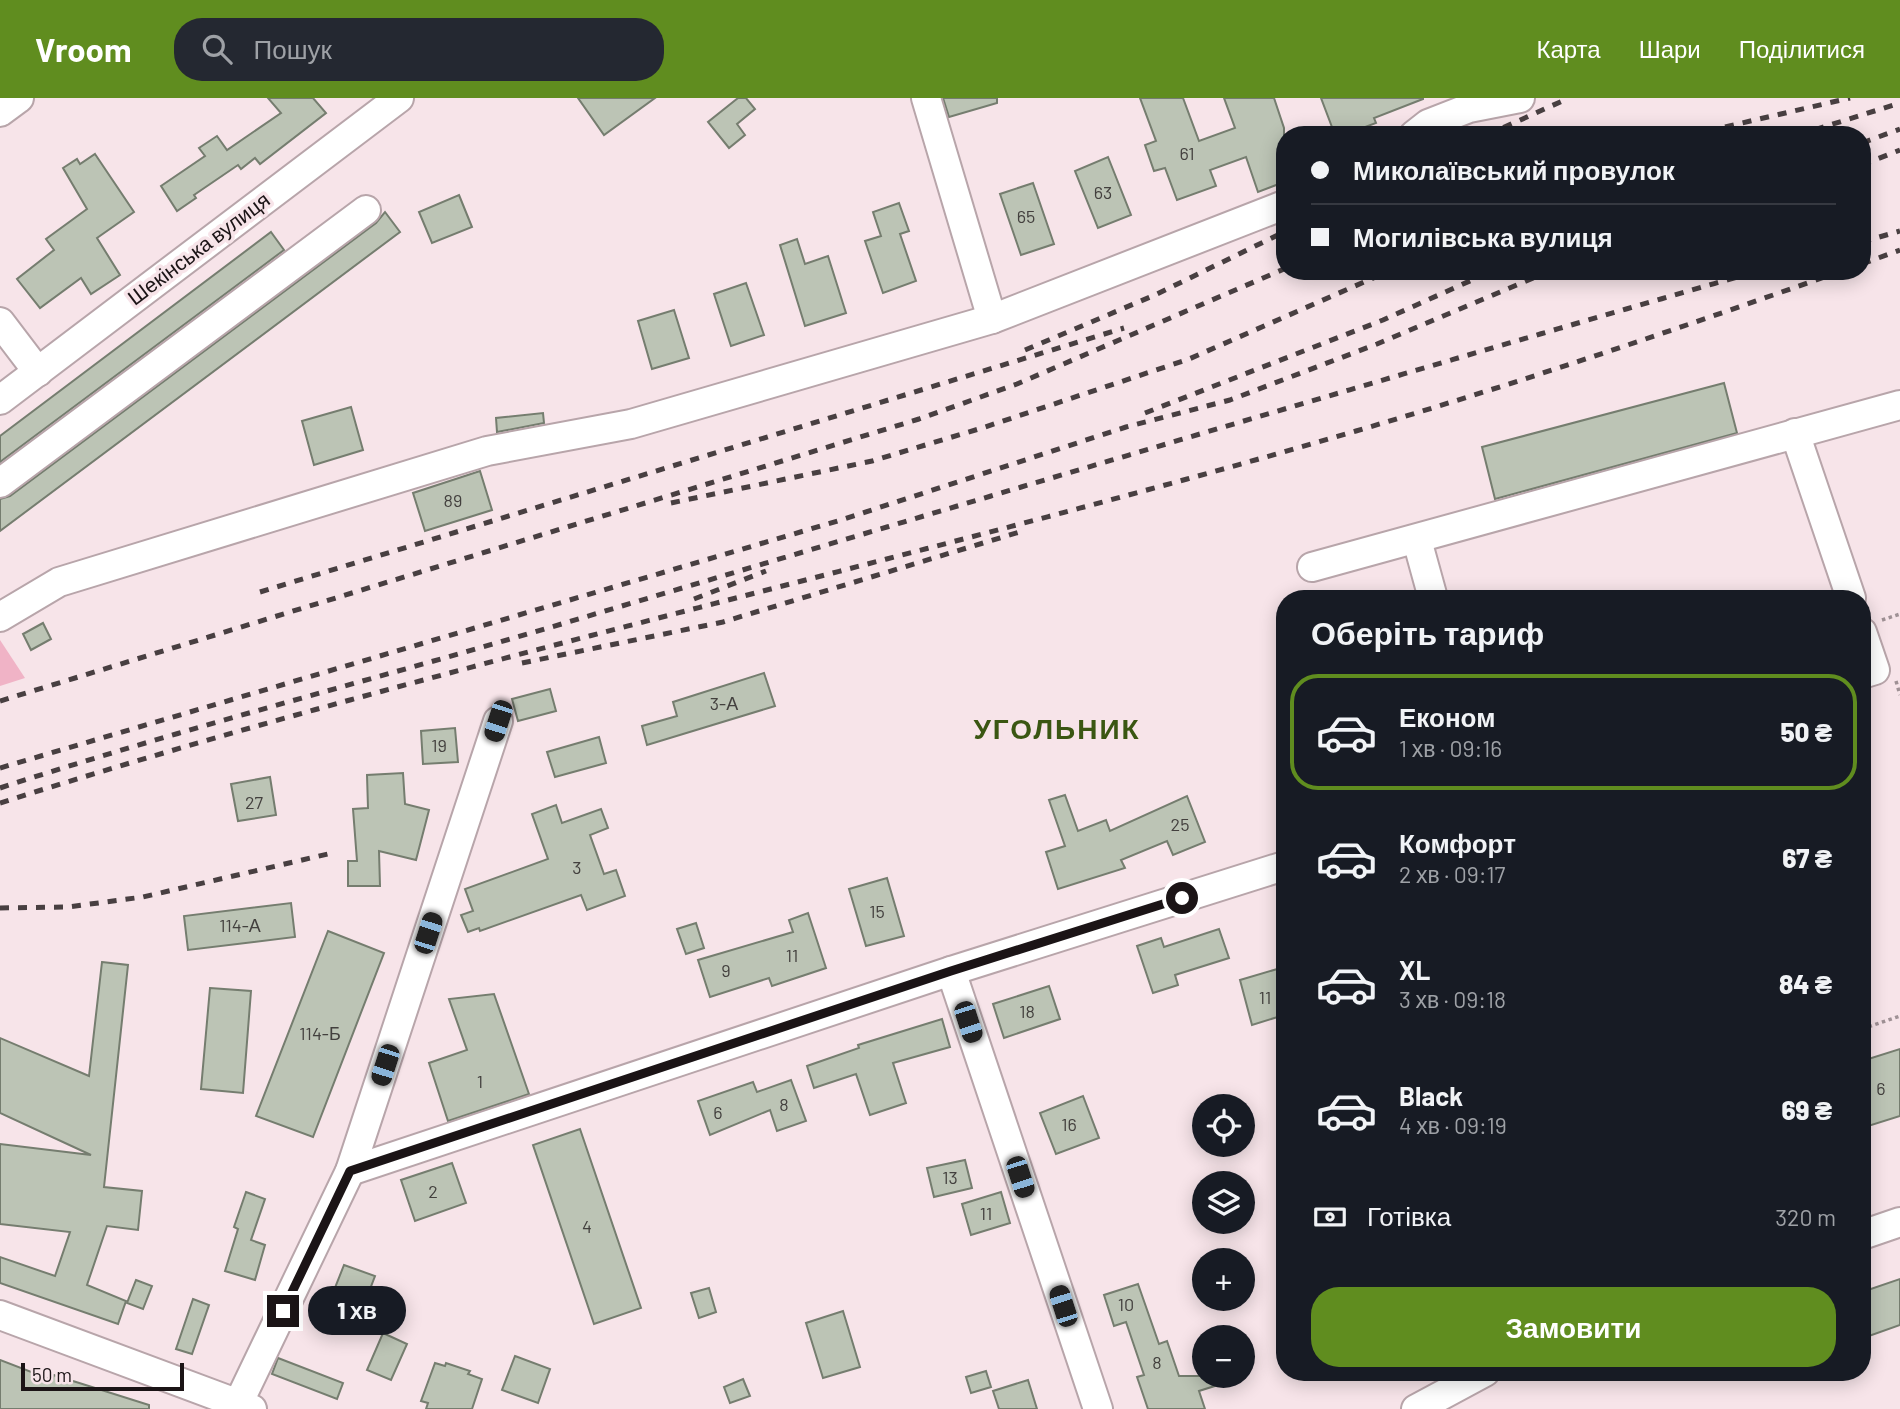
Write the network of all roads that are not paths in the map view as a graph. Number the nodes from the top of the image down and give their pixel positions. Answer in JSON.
{"nodes":[{"id":1,"x":19,"y":98,"type":"edge"},
{"id":2,"x":398,"y":98,"type":"edge"},
{"id":3,"x":926,"y":98,"type":"edge"},
{"id":4,"x":1520,"y":98,"type":"edge"},
{"id":5,"x":0,"y":112,"type":"edge"},
{"id":6,"x":1425,"y":126,"type":"edge"},
{"id":7,"x":1276,"y":208,"type":"edge"},
{"id":8,"x":366,"y":210,"type":"dead end"},
{"id":9,"x":992,"y":319,"type":"junction"},
{"id":10,"x":0,"y":322,"type":"edge"},
{"id":11,"x":38,"y":372,"type":"junction"},
{"id":12,"x":0,"y":400,"type":"edge"},
{"id":13,"x":1900,"y":405,"type":"edge"},
{"id":14,"x":1795,"y":433,"type":"junction"},
{"id":15,"x":0,"y":483,"type":"edge"},
{"id":16,"x":1417,"y":540,"type":"junction"},
{"id":17,"x":1312,"y":567,"type":"dead end"},
{"id":18,"x":1431,"y":590,"type":"edge"},
{"id":19,"x":1848,"y":590,"type":"edge"},
{"id":20,"x":0,"y":617,"type":"edge"},
{"id":21,"x":498,"y":721,"type":"dead end"},
{"id":22,"x":1276,"y":869,"type":"edge"},
{"id":23,"x":951,"y":971,"type":"junction"},
{"id":24,"x":350,"y":1171,"type":"junction"},
{"id":25,"x":1900,"y":1223,"type":"edge"},
{"id":26,"x":1871,"y":1232,"type":"edge"},
{"id":27,"x":0,"y":1315,"type":"edge"},
{"id":28,"x":1464,"y":1381,"type":"edge"},
{"id":29,"x":245,"y":1406,"type":"edge"},
{"id":30,"x":1098,"y":1409,"type":"edge"},
{"id":31,"x":1416,"y":1409,"type":"edge"}],
"edges":[{"from":1,"to":5,"type":"street"},
{"from":2,"to":11,"type":"street","name":"Шекінська вулиця"},
{"from":3,"to":9,"type":"street"},
{"from":4,"to":6,"type":"street"},
{"from":7,"to":9,"type":"street"},
{"from":8,"to":15,"type":"street"},
{"from":9,"to":20,"type":"street"},
{"from":10,"to":11,"type":"street"},
{"from":11,"to":12,"type":"street","name":"Шекінська вулиця"},
{"from":13,"to":14,"type":"street"},
{"from":14,"to":16,"type":"street"},
{"from":14,"to":19,"type":"street"},
{"from":16,"to":17,"type":"street"},
{"from":16,"to":18,"type":"street"},
{"from":21,"to":24,"type":"street"},
{"from":22,"to":23,"type":"street"},
{"from":23,"to":24,"type":"street"},
{"from":23,"to":30,"type":"street"},
{"from":24,"to":29,"type":"street"},
{"from":25,"to":26,"type":"street"},
{"from":27,"to":29,"type":"street"},
{"from":28,"to":31,"type":"street"}]}
